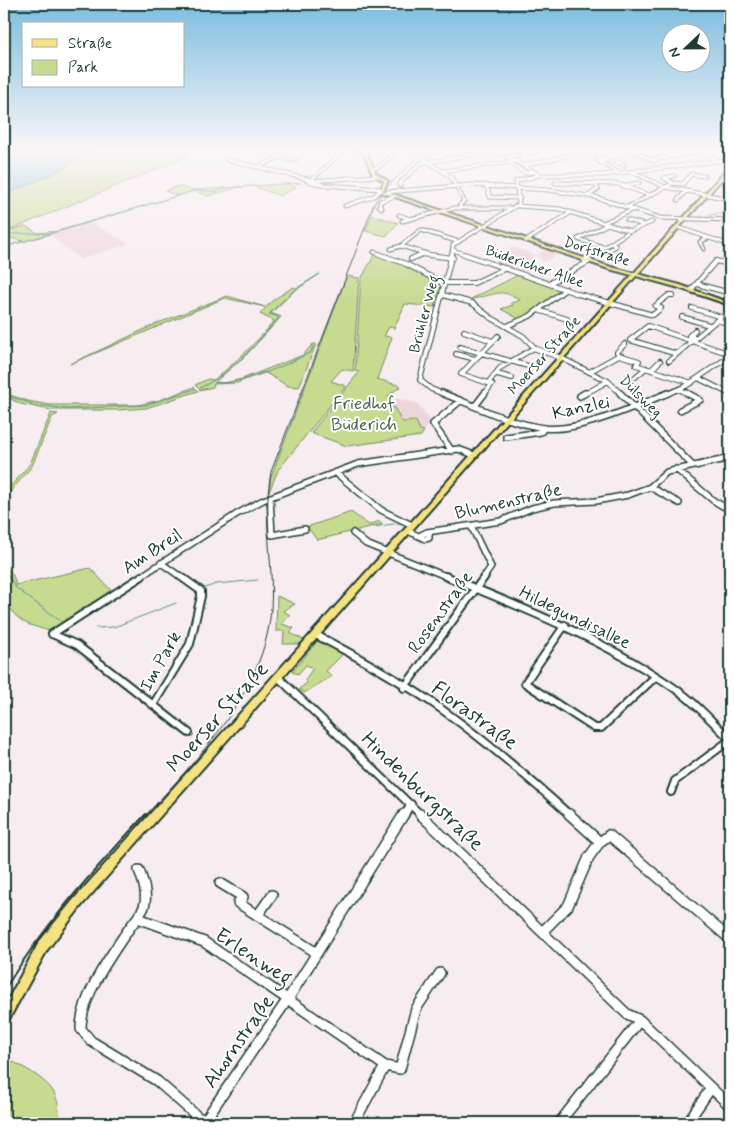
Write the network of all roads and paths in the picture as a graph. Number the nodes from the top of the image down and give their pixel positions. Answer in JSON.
{"nodes":[{"id":1,"x":361,"y":201,"type":"edge"},
{"id":2,"x":382,"y":201,"type":"edge"},
{"id":3,"x":408,"y":201,"type":"edge"},
{"id":4,"x":464,"y":201,"type":"edge"},
{"id":5,"x":521,"y":201,"type":"edge"},
{"id":6,"x":607,"y":201,"type":"edge"},
{"id":7,"x":639,"y":201,"type":"edge"},
{"id":8,"x":701,"y":201,"type":"edge"},
{"id":9,"x":460,"y":205,"type":"junction"},
{"id":10,"x":345,"y":206,"type":"dead end"},
{"id":11,"x":517,"y":206,"type":"junction"},
{"id":12,"x":628,"y":207,"type":"junction"},
{"id":13,"x":382,"y":208,"type":"dead end"},
{"id":14,"x":513,"y":209,"type":"junction"},
{"id":15,"x":435,"y":210,"type":"junction"},
{"id":16,"x":632,"y":210,"type":"junction"},
{"id":17,"x":570,"y":213,"type":"junction"},
{"id":18,"x":399,"y":215,"type":"dead end"},
{"id":19,"x":660,"y":218,"type":"junction"},
{"id":20,"x":410,"y":219,"type":"junction"},
{"id":21,"x":627,"y":220,"type":"dead end"},
{"id":22,"x":684,"y":220,"type":"junction"},
{"id":23,"x":730,"y":220,"type":"edge"},
{"id":24,"x":402,"y":222,"type":"dead end"},
{"id":25,"x":652,"y":222,"type":"dead end"},
{"id":26,"x":605,"y":224,"type":"junction"},
{"id":27,"x":644,"y":225,"type":"junction"},
{"id":28,"x":484,"y":226,"type":"junction"},
{"id":29,"x":677,"y":227,"type":"junction"},
{"id":30,"x":628,"y":232,"type":"junction"},
{"id":31,"x":708,"y":238,"type":"junction"},
{"id":32,"x":526,"y":240,"type":"junction"},
{"id":33,"x":459,"y":242,"type":"junction"},
{"id":34,"x":610,"y":243,"type":"junction"},
{"id":35,"x":730,"y":245,"type":"edge"},
{"id":36,"x":401,"y":246,"type":"junction"},
{"id":37,"x":603,"y":247,"type":"junction"},
{"id":38,"x":391,"y":249,"type":"dead end"},
{"id":39,"x":704,"y":249,"type":"dead end"},
{"id":40,"x":453,"y":250,"type":"junction"},
{"id":41,"x":598,"y":251,"type":"junction"},
{"id":42,"x":374,"y":252,"type":"dead end"},
{"id":43,"x":422,"y":254,"type":"junction"},
{"id":44,"x":453,"y":258,"type":"junction"},
{"id":45,"x":411,"y":260,"type":"dead end"},
{"id":46,"x":584,"y":260,"type":"junction"},
{"id":47,"x":590,"y":262,"type":"junction"},
{"id":48,"x":730,"y":264,"type":"edge"},
{"id":49,"x":506,"y":268,"type":"junction"},
{"id":50,"x":635,"y":274,"type":"junction"},
{"id":51,"x":444,"y":283,"type":"junction"},
{"id":52,"x":550,"y":283,"type":"junction"},
{"id":53,"x":697,"y":284,"type":"junction"},
{"id":54,"x":566,"y":289,"type":"junction"},
{"id":55,"x":691,"y":290,"type":"junction"},
{"id":56,"x":730,"y":292,"type":"edge"},
{"id":57,"x":443,"y":295,"type":"junction"},
{"id":58,"x":673,"y":295,"type":"dead end"},
{"id":59,"x":611,"y":302,"type":"junction"},
{"id":60,"x":730,"y":304,"type":"edge"},
{"id":61,"x":692,"y":308,"type":"dead end"},
{"id":62,"x":538,"y":310,"type":"junction"},
{"id":63,"x":682,"y":317,"type":"dead end"},
{"id":64,"x":567,"y":319,"type":"dead end"},
{"id":65,"x":720,"y":319,"type":"junction"},
{"id":66,"x":730,"y":324,"type":"edge"},
{"id":67,"x":709,"y":325,"type":"junction"},
{"id":68,"x":507,"y":326,"type":"junction"},
{"id":69,"x":696,"y":330,"type":"dead end"},
{"id":70,"x":464,"y":332,"type":"dead end"},
{"id":71,"x":498,"y":336,"type":"dead end"},
{"id":72,"x":694,"y":338,"type":"junction"},
{"id":73,"x":492,"y":341,"type":"junction"},
{"id":74,"x":625,"y":344,"type":"dead end"},
{"id":75,"x":460,"y":347,"type":"dead end"},
{"id":76,"x":534,"y":348,"type":"junction"},
{"id":77,"x":482,"y":352,"type":"junction"},
{"id":78,"x":456,"y":354,"type":"dead end"},
{"id":79,"x":677,"y":354,"type":"junction"},
{"id":80,"x":619,"y":355,"type":"junction"},
{"id":81,"x":730,"y":355,"type":"edge"},
{"id":82,"x":561,"y":358,"type":"junction"},
{"id":83,"x":476,"y":360,"type":"junction"},
{"id":84,"x":514,"y":361,"type":"junction"},
{"id":85,"x":660,"y":361,"type":"dead end"},
{"id":86,"x":669,"y":361,"type":"dead end"},
{"id":87,"x":528,"y":366,"type":"dead end"},
{"id":88,"x":646,"y":368,"type":"junction"},
{"id":89,"x":651,"y":370,"type":"junction"},
{"id":90,"x":589,"y":372,"type":"junction"},
{"id":91,"x":497,"y":374,"type":"junction"},
{"id":92,"x":512,"y":378,"type":"dead end"},
{"id":93,"x":634,"y":378,"type":"dead end"},
{"id":94,"x":700,"y":379,"type":"junction"},
{"id":95,"x":608,"y":381,"type":"junction"},
{"id":96,"x":488,"y":383,"type":"junction"},
{"id":97,"x":692,"y":383,"type":"junction"},
{"id":98,"x":679,"y":389,"type":"junction"},
{"id":99,"x":730,"y":394,"type":"edge"},
{"id":100,"x":580,"y":396,"type":"dead end"},
{"id":101,"x":460,"y":401,"type":"junction"},
{"id":102,"x":474,"y":406,"type":"junction"},
{"id":103,"x":636,"y":408,"type":"junction"},
{"id":104,"x":680,"y":410,"type":"dead end"},
{"id":105,"x":508,"y":417,"type":"junction"},
{"id":106,"x":544,"y":428,"type":"junction"},
{"id":107,"x":506,"y":437,"type":"dead end"},
{"id":108,"x":455,"y":450,"type":"junction"},
{"id":109,"x":474,"y":455,"type":"junction"},
{"id":110,"x":730,"y":456,"type":"edge"},
{"id":111,"x":693,"y":466,"type":"junction"},
{"id":112,"x":676,"y":469,"type":"junction"},
{"id":113,"x":336,"y":473,"type":"junction"},
{"id":114,"x":650,"y":487,"type":"junction"},
{"id":115,"x":270,"y":497,"type":"junction"},
{"id":116,"x":679,"y":503,"type":"dead end"},
{"id":117,"x":730,"y":510,"type":"edge"},
{"id":118,"x":471,"y":526,"type":"junction"},
{"id":119,"x":410,"y":528,"type":"junction"},
{"id":120,"x":305,"y":529,"type":"dead end"},
{"id":121,"x":353,"y":532,"type":"dead end"},
{"id":122,"x":388,"y":552,"type":"junction"},
{"id":123,"x":161,"y":563,"type":"junction"},
{"id":124,"x":475,"y":589,"type":"junction"},
{"id":125,"x":565,"y":625,"type":"junction"},
{"id":126,"x":316,"y":634,"type":"junction"},
{"id":127,"x":656,"y":676,"type":"junction"},
{"id":128,"x":278,"y":677,"type":"junction"},
{"id":129,"x":404,"y":688,"type":"junction"},
{"id":130,"x":153,"y":705,"type":"junction"},
{"id":131,"x":189,"y":733,"type":"dead end"},
{"id":132,"x":730,"y":740,"type":"edge"},
{"id":133,"x":671,"y":792,"type":"dead end"},
{"id":134,"x":411,"y":804,"type":"junction"},
{"id":135,"x":600,"y":842,"type":"junction"},
{"id":136,"x":139,"y":870,"type":"dead end"},
{"id":137,"x":220,"y":882,"type":"dead end"},
{"id":138,"x":272,"y":895,"type":"dead end"},
{"id":139,"x":258,"y":915,"type":"junction"},
{"id":140,"x":138,"y":918,"type":"junction"},
{"id":141,"x":543,"y":932,"type":"junction"},
{"id":142,"x":730,"y":939,"type":"edge"},
{"id":143,"x":317,"y":953,"type":"junction"},
{"id":144,"x":440,"y":973,"type":"dead end"},
{"id":145,"x":288,"y":999,"type":"junction"},
{"id":146,"x":4,"y":1016,"type":"edge"},
{"id":147,"x":640,"y":1020,"type":"junction"},
{"id":148,"x":385,"y":1066,"type":"junction"},
{"id":149,"x":711,"y":1088,"type":"junction"},
{"id":150,"x":730,"y":1106,"type":"edge"},
{"id":151,"x":204,"y":1121,"type":"edge"},
{"id":152,"x":217,"y":1123,"type":"edge"},
{"id":153,"x":354,"y":1123,"type":"edge"},
{"id":154,"x":559,"y":1123,"type":"edge"},
{"id":155,"x":687,"y":1123,"type":"edge"}],
"edges":[{"from":1,"to":10,"type":"street"},
{"from":2,"to":13,"type":"street"},
{"from":3,"to":15,"type":"main road","name":"Dorfstraße"},
{"from":4,"to":9,"type":"street"},
{"from":5,"to":11,"type":"street"},
{"from":6,"to":12,"type":"street"},
{"from":7,"to":12,"type":"street"},
{"from":8,"to":22,"type":"main road","name":"Moerser Straße"},
{"from":9,"to":14,"type":"street"},
{"from":9,"to":15,"type":"street"},
{"from":11,"to":14,"type":"street"},
{"from":11,"to":17,"type":"street"},
{"from":12,"to":16,"type":"street"},
{"from":12,"to":19,"type":"street"},
{"from":14,"to":28,"type":"street"},
{"from":15,"to":20,"type":"street"},
{"from":15,"to":28,"type":"main road","name":"Dorfstraße"},
{"from":16,"to":19,"type":"street"},
{"from":16,"to":26,"type":"street"},
{"from":17,"to":26,"type":"street"},
{"from":17,"to":32,"type":"street"},
{"from":18,"to":20,"type":"street"},
{"from":19,"to":22,"type":"street"},
{"from":20,"to":24,"type":"street"},
{"from":21,"to":27,"type":"street"},
{"from":22,"to":23,"type":"street"},
{"from":22,"to":29,"type":"main road","name":"Moerser Straße"},
{"from":25,"to":27,"type":"street"},
{"from":26,"to":30,"type":"street"},
{"from":26,"to":37,"type":"street"},
{"from":27,"to":30,"type":"street"},
{"from":28,"to":32,"type":"main road","name":"Dorfstraße"},
{"from":28,"to":33,"type":"street"},
{"from":29,"to":31,"type":"street"},
{"from":29,"to":50,"type":"main road","name":"Moerser Straße"},
{"from":30,"to":34,"type":"street"},
{"from":31,"to":35,"type":"street"},
{"from":31,"to":39,"type":"street"},
{"from":32,"to":46,"type":"main road","name":"Dorfstraße"},
{"from":33,"to":36,"type":"street"},
{"from":33,"to":40,"type":"street"},
{"from":34,"to":37,"type":"street"},
{"from":34,"to":41,"type":"street"},
{"from":36,"to":38,"type":"street"},
{"from":36,"to":43,"type":"street"},
{"from":37,"to":41,"type":"street"},
{"from":40,"to":44,"type":"street","name":"Brühler Weg"},
{"from":40,"to":49,"type":"street","name":"Büdericher Allee"},
{"from":41,"to":46,"type":"street"},
{"from":42,"to":51,"type":"street"},
{"from":43,"to":44,"type":"street"},
{"from":43,"to":45,"type":"street"},
{"from":44,"to":51,"type":"street","name":"Brühler Weg"},
{"from":46,"to":47,"type":"main road","name":"Dorfstraße"},
{"from":47,"to":50,"type":"main road","name":"Dorfstraße"},
{"from":47,"to":52,"type":"street"},
{"from":48,"to":53,"type":"street"},
{"from":49,"to":51,"type":"street"},
{"from":49,"to":52,"type":"street","name":"Büdericher Allee"},
{"from":50,"to":55,"type":"main road","name":"Dorfstraße"},
{"from":50,"to":59,"type":"main road","name":"Moerser Straße"},
{"from":51,"to":57,"type":"street","name":"Brühler Weg"},
{"from":52,"to":54,"type":"street","name":"Büdericher Allee"},
{"from":53,"to":55,"type":"street"},
{"from":53,"to":56,"type":"street"},
{"from":54,"to":59,"type":"street","name":"Büdericher Allee"},
{"from":54,"to":62,"type":"street"},
{"from":55,"to":60,"type":"main road","name":"Dorfstraße"},
{"from":57,"to":68,"type":"street"},
{"from":57,"to":101,"type":"street","name":"Brühler Weg"},
{"from":58,"to":59,"type":"street","name":"Büdericher Allee"},
{"from":59,"to":82,"type":"main road","name":"Moerser Straße"},
{"from":61,"to":65,"type":"street"},
{"from":62,"to":64,"type":"street"},
{"from":62,"to":68,"type":"street"},
{"from":63,"to":67,"type":"street"},
{"from":65,"to":66,"type":"street"},
{"from":65,"to":67,"type":"street"},
{"from":67,"to":72,"type":"street"},
{"from":68,"to":76,"type":"street"},
{"from":69,"to":72,"type":"street"},
{"from":70,"to":73,"type":"street"},
{"from":71,"to":73,"type":"street"},
{"from":72,"to":79,"type":"street"},
{"from":72,"to":79,"type":"street"},
{"from":72,"to":81,"type":"street"},
{"from":73,"to":77,"type":"street"},
{"from":74,"to":80,"type":"street"},
{"from":75,"to":77,"type":"street"},
{"from":76,"to":82,"type":"street","name":"Dülsweg"},
{"from":76,"to":84,"type":"street"},
{"from":77,"to":83,"type":"street"},
{"from":77,"to":84,"type":"street"},
{"from":78,"to":83,"type":"street"},
{"from":79,"to":86,"type":"street"},
{"from":80,"to":88,"type":"street"},
{"from":80,"to":90,"type":"street"},
{"from":81,"to":94,"type":"street","name":"Kanzlei"},
{"from":82,"to":90,"type":"street","name":"Dülsweg"},
{"from":82,"to":105,"type":"main road","name":"Moerser Straße"},
{"from":83,"to":96,"type":"street"},
{"from":84,"to":87,"type":"street"},
{"from":84,"to":91,"type":"street"},
{"from":85,"to":89,"type":"street"},
{"from":88,"to":89,"type":"street"},
{"from":88,"to":93,"type":"street"},
{"from":89,"to":97,"type":"street"},
{"from":90,"to":95,"type":"street","name":"Dülsweg"},
{"from":91,"to":92,"type":"street"},
{"from":91,"to":96,"type":"street"},
{"from":94,"to":97,"type":"street","name":"Kanzlei"},
{"from":94,"to":99,"type":"street"},
{"from":95,"to":100,"type":"street"},
{"from":95,"to":103,"type":"street","name":"Dülsweg"},
{"from":96,"to":102,"type":"street"},
{"from":97,"to":98,"type":"street","name":"Kanzlei"},
{"from":98,"to":103,"type":"street","name":"Kanzlei"},
{"from":98,"to":104,"type":"street"},
{"from":101,"to":102,"type":"street","name":"Brühler Weg"},
{"from":101,"to":108,"type":"street"},
{"from":102,"to":105,"type":"street","name":"Brühler Weg"},
{"from":103,"to":106,"type":"street","name":"Kanzlei"},
{"from":103,"to":111,"type":"street","name":"Dülsweg"},
{"from":105,"to":106,"type":"street","name":"Kanzlei"},
{"from":105,"to":109,"type":"main road","name":"Moerser Straße"},
{"from":106,"to":107,"type":"street","name":"Kanzlei"},
{"from":108,"to":109,"type":"street"},
{"from":108,"to":113,"type":"street","name":"Am Breil"},
{"from":109,"to":119,"type":"main road","name":"Moerser Straße"},
{"from":110,"to":111,"type":"street","name":"Blumenstraße"},
{"from":111,"to":112,"type":"street","name":"Blumenstraße"},
{"from":112,"to":114,"type":"street","name":"Blumenstraße"},
{"from":112,"to":117,"type":"street"},
{"from":113,"to":115,"type":"street","name":"Am Breil"},
{"from":113,"to":119,"type":"street","name":"Blumenstraße"},
{"from":114,"to":116,"type":"street"},
{"from":114,"to":118,"type":"street","name":"Blumenstraße"},
{"from":115,"to":120,"type":"street"},
{"from":115,"to":123,"type":"street","name":"Am Breil"},
{"from":118,"to":119,"type":"street","name":"Blumenstraße"},
{"from":118,"to":124,"type":"street","name":"Rosenstraße"},
{"from":119,"to":122,"type":"main road","name":"Moerser Straße"},
{"from":121,"to":122,"type":"street","name":"Hildegundisallee"},
{"from":122,"to":124,"type":"street","name":"Hildegundisallee"},
{"from":122,"to":126,"type":"main road","name":"Moerser Straße"},
{"from":123,"to":130,"type":"street","name":"Im Park"},
{"from":123,"to":130,"type":"street","name":"Am Breil"},
{"from":124,"to":125,"type":"street","name":"Hildegundisallee"},
{"from":124,"to":129,"type":"street","name":"Rosenstraße"},
{"from":125,"to":127,"type":"street","name":"Hildegundisallee"},
{"from":125,"to":127,"type":"street"},
{"from":126,"to":128,"type":"main road","name":"Moerser Straße"},
{"from":126,"to":129,"type":"street","name":"Florastraße"},
{"from":127,"to":132,"type":"street","name":"Hildegundisallee"},
{"from":128,"to":134,"type":"street","name":"Hindenburgstraße"},
{"from":128,"to":146,"type":"main road","name":"Moerser Straße"},
{"from":129,"to":135,"type":"street","name":"Florastraße"},
{"from":130,"to":131,"type":"street"},
{"from":132,"to":133,"type":"street"},
{"from":134,"to":141,"type":"street","name":"Hindenburgstraße"},
{"from":134,"to":143,"type":"street","name":"Ahornstraße"},
{"from":135,"to":141,"type":"street"},
{"from":135,"to":142,"type":"street"},
{"from":136,"to":140,"type":"street"},
{"from":137,"to":139,"type":"street"},
{"from":138,"to":139,"type":"street"},
{"from":139,"to":143,"type":"street"},
{"from":140,"to":145,"type":"street","name":"Erlenweg"},
{"from":140,"to":151,"type":"street"},
{"from":141,"to":147,"type":"street","name":"Hindenburgstraße"},
{"from":143,"to":145,"type":"street","name":"Ahornstraße"},
{"from":144,"to":148,"type":"street"},
{"from":145,"to":148,"type":"street","name":"Erlenweg"},
{"from":145,"to":151,"type":"street","name":"Ahornstraße"},
{"from":147,"to":149,"type":"street","name":"Hindenburgstraße"},
{"from":147,"to":154,"type":"street"},
{"from":148,"to":153,"type":"street"},
{"from":149,"to":150,"type":"street","name":"Hindenburgstraße"},
{"from":149,"to":155,"type":"street"},
{"from":151,"to":152,"type":"street"}]}
